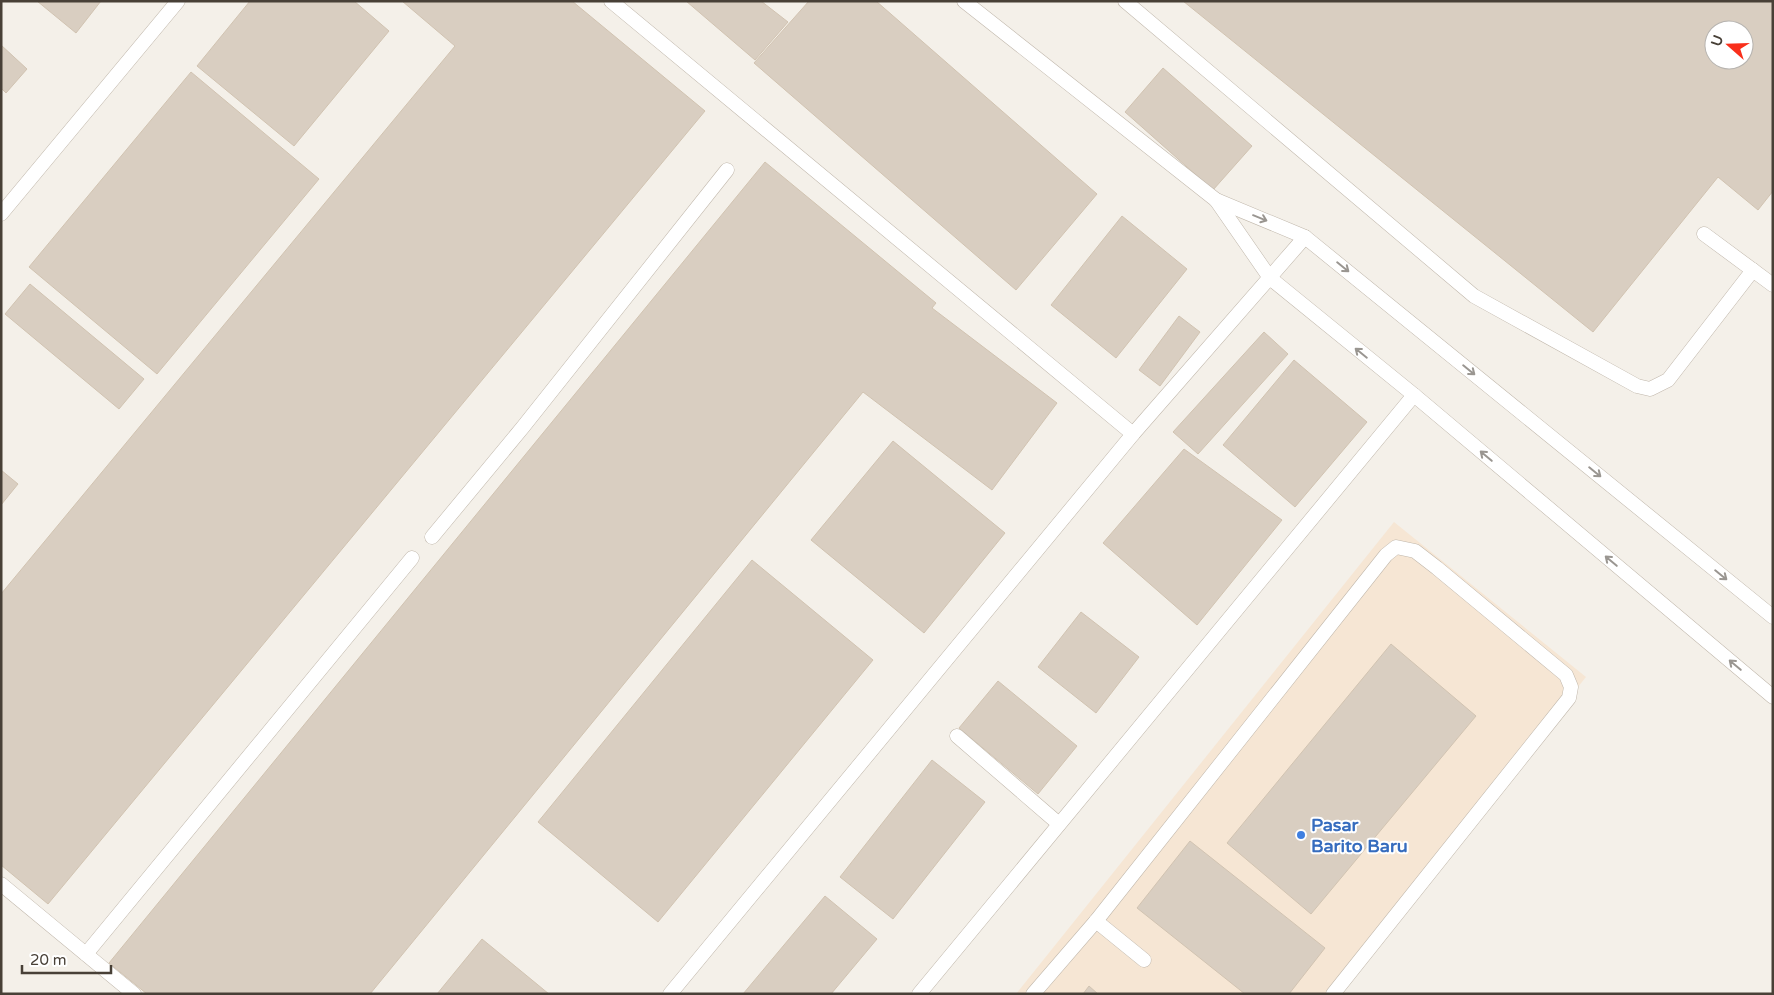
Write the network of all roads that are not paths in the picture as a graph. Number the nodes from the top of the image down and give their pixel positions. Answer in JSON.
{"nodes":[{"id":1,"x":178,"y":1,"type":"edge"},
{"id":2,"x":611,"y":1,"type":"edge"},
{"id":3,"x":964,"y":1,"type":"edge"},
{"id":4,"x":1126,"y":1,"type":"edge"},
{"id":5,"x":728,"y":170,"type":"dead end"},
{"id":6,"x":1216,"y":200,"type":"junction"},
{"id":7,"x":1,"y":214,"type":"edge"},
{"id":8,"x":1704,"y":234,"type":"dead end"},
{"id":9,"x":1305,"y":237,"type":"junction"},
{"id":10,"x":1753,"y":270,"type":"junction"},
{"id":11,"x":1270,"y":278,"type":"junction"},
{"id":12,"x":1773,"y":285,"type":"edge"},
{"id":13,"x":1414,"y":395,"type":"junction"},
{"id":14,"x":1133,"y":434,"type":"junction"},
{"id":15,"x":432,"y":537,"type":"dead end"},
{"id":16,"x":412,"y":558,"type":"dead end"},
{"id":17,"x":1773,"y":617,"type":"edge"},
{"id":18,"x":1773,"y":697,"type":"edge"},
{"id":19,"x":957,"y":736,"type":"dead end"},
{"id":20,"x":1059,"y":824,"type":"junction"},
{"id":21,"x":1,"y":884,"type":"edge"},
{"id":22,"x":1096,"y":921,"type":"junction"},
{"id":23,"x":86,"y":954,"type":"junction"},
{"id":24,"x":1144,"y":960,"type":"dead end"},
{"id":25,"x":134,"y":994,"type":"edge"},
{"id":26,"x":670,"y":994,"type":"edge"},
{"id":27,"x":919,"y":994,"type":"edge"},
{"id":28,"x":1033,"y":994,"type":"edge"},
{"id":29,"x":1333,"y":994,"type":"edge"}],
"edges":[{"from":1,"to":7,"type":"lane"},
{"from":2,"to":14,"type":"lane"},
{"from":3,"to":6,"type":"lane"},
{"from":4,"to":10,"type":"lane"},
{"from":5,"to":15,"type":"lane"},
{"from":6,"to":9,"type":"lane","one_way":true},
{"from":6,"to":11,"type":"lane"},
{"from":8,"to":10,"type":"lane"},
{"from":9,"to":11,"type":"lane"},
{"from":9,"to":17,"type":"lane","one_way":true},
{"from":10,"to":12,"type":"lane"},
{"from":13,"to":11,"type":"lane","one_way":true},
{"from":11,"to":14,"type":"lane"},
{"from":18,"to":13,"type":"lane","one_way":true},
{"from":13,"to":20,"type":"lane"},
{"from":14,"to":26,"type":"lane"},
{"from":16,"to":23,"type":"lane"},
{"from":19,"to":20,"type":"lane"},
{"from":20,"to":27,"type":"lane"},
{"from":21,"to":23,"type":"lane"},
{"from":22,"to":24,"type":"lane"},
{"from":22,"to":28,"type":"lane"},
{"from":22,"to":29,"type":"lane"},
{"from":23,"to":25,"type":"lane"}]}
